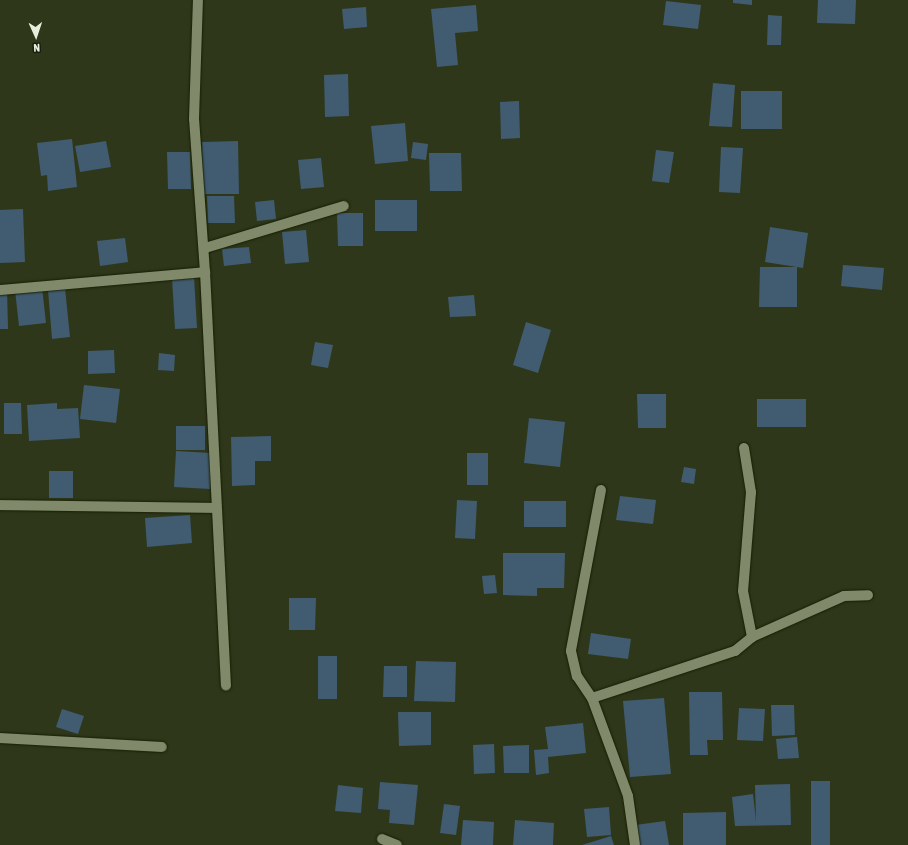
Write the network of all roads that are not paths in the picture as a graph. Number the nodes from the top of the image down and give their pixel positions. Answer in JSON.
{"nodes":[{"id":1,"x":198,"y":0,"type":"edge"},
{"id":2,"x":344,"y":206,"type":"dead end"},
{"id":3,"x":205,"y":248,"type":"junction"},
{"id":4,"x":205,"y":272,"type":"junction"},
{"id":5,"x":0,"y":290,"type":"edge"},
{"id":6,"x":744,"y":448,"type":"dead end"},
{"id":7,"x":601,"y":490,"type":"dead end"},
{"id":8,"x":0,"y":505,"type":"edge"},
{"id":9,"x":216,"y":508,"type":"junction"},
{"id":10,"x":868,"y":595,"type":"dead end"},
{"id":11,"x":752,"y":637,"type":"junction"},
{"id":12,"x":226,"y":685,"type":"dead end"},
{"id":13,"x":592,"y":698,"type":"junction"},
{"id":14,"x":0,"y":738,"type":"edge"},
{"id":15,"x":162,"y":747,"type":"dead end"},
{"id":16,"x":382,"y":838,"type":"dead end"},
{"id":17,"x":397,"y":845,"type":"edge"},
{"id":18,"x":635,"y":845,"type":"edge"}],
"edges":[{"from":1,"to":3,"type":"street"},
{"from":2,"to":3,"type":"street"},
{"from":3,"to":4,"type":"street"},
{"from":4,"to":5,"type":"street"},
{"from":4,"to":9,"type":"street"},
{"from":6,"to":11,"type":"street"},
{"from":7,"to":13,"type":"street"},
{"from":8,"to":9,"type":"street"},
{"from":9,"to":12,"type":"street"},
{"from":10,"to":11,"type":"street"},
{"from":11,"to":13,"type":"street"},
{"from":13,"to":18,"type":"street"},
{"from":14,"to":15,"type":"street"},
{"from":16,"to":17,"type":"street"}]}
